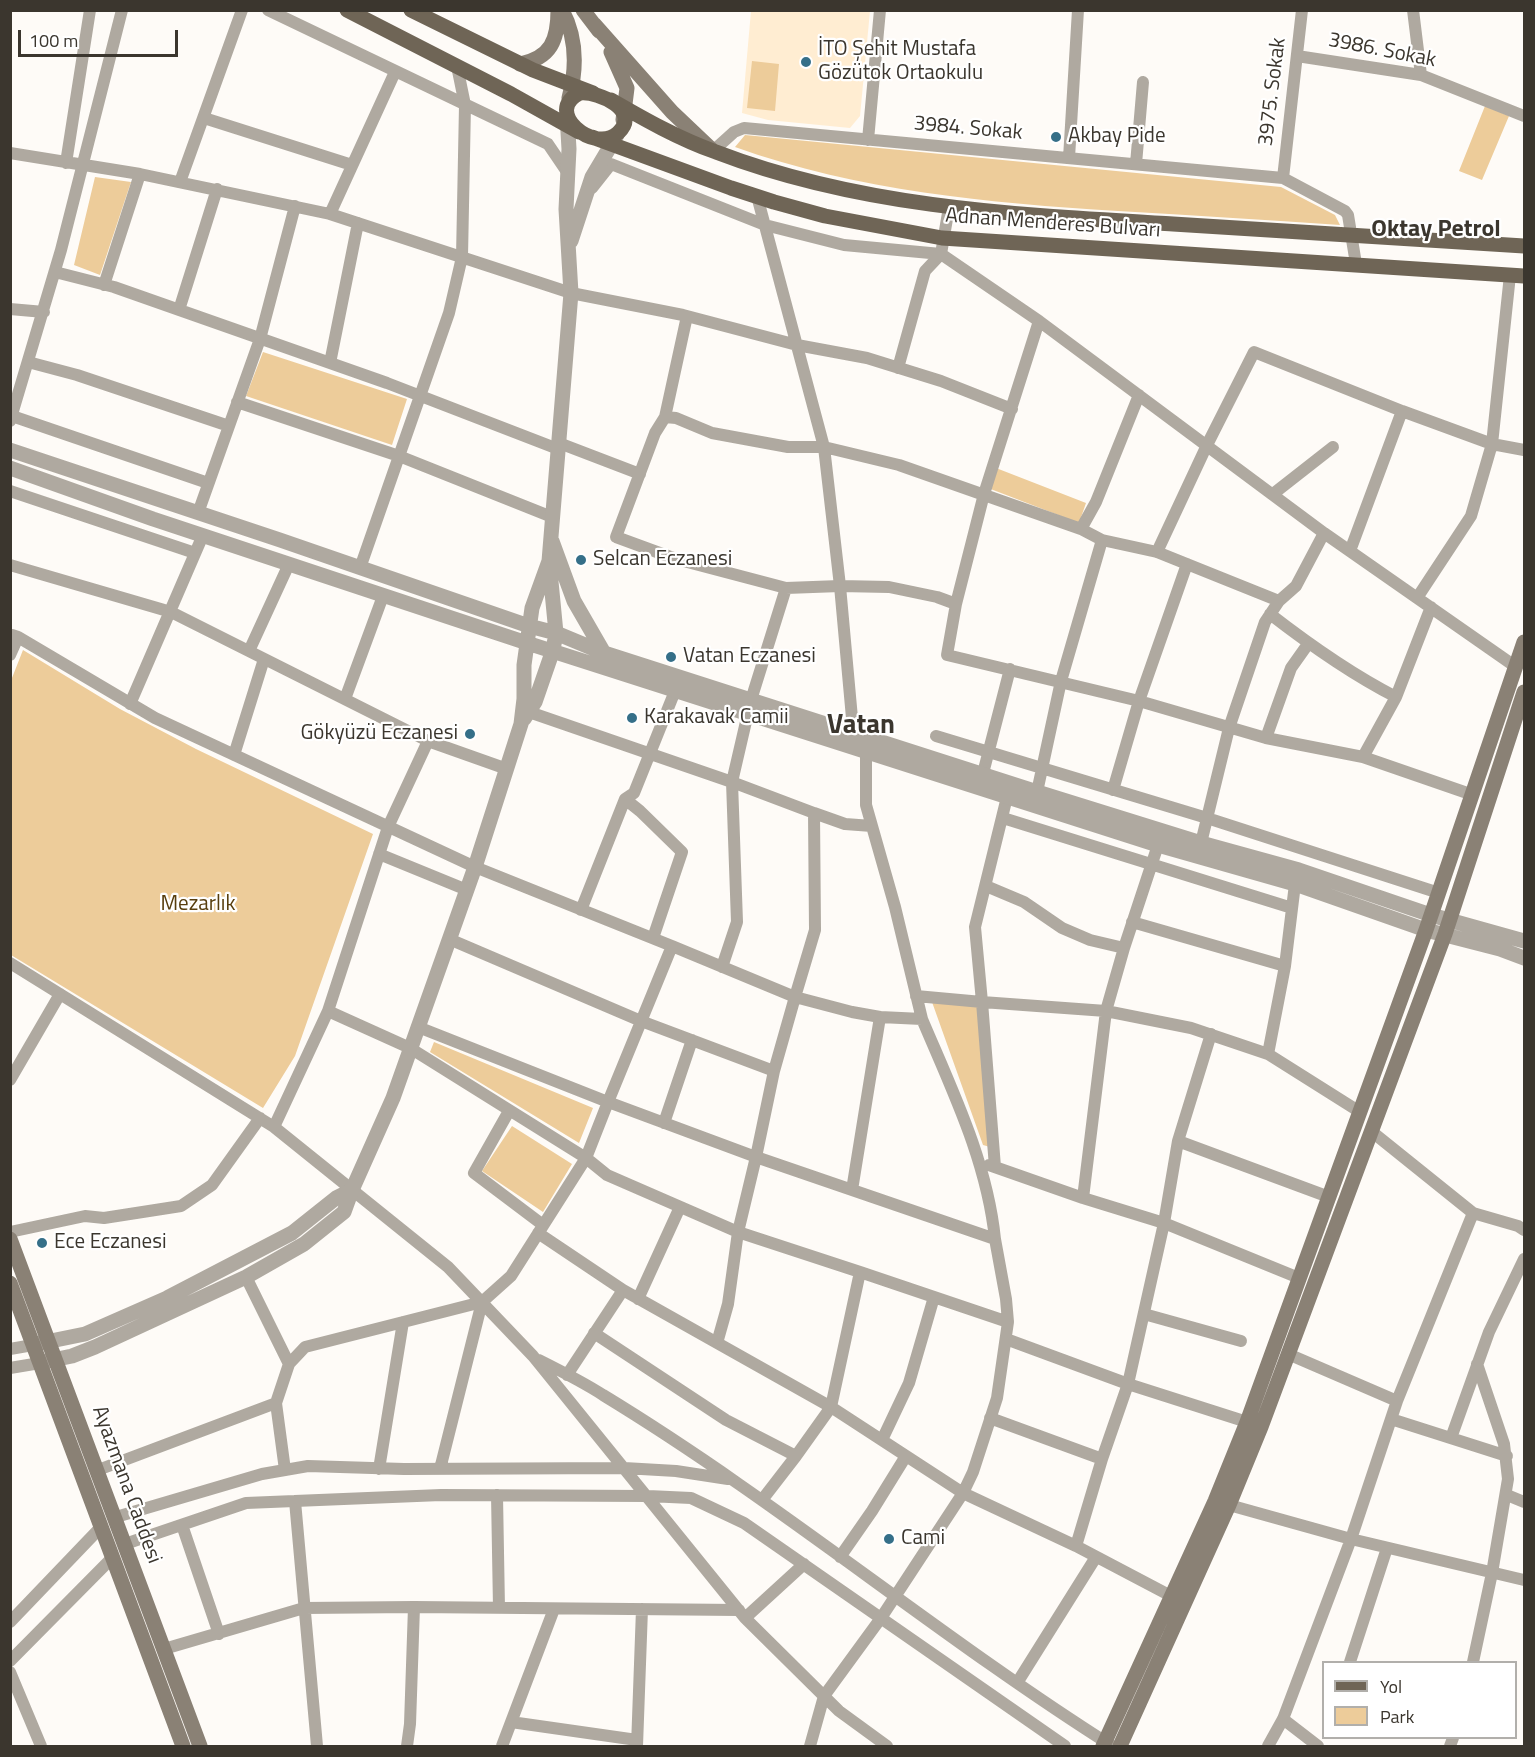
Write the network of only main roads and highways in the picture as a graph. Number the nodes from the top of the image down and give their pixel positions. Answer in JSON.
{"nodes":[{"id":1,"x":347,"y":10,"type":"edge"},
{"id":2,"x":411,"y":10,"type":"edge"},
{"id":3,"x":560,"y":10,"type":"edge"},
{"id":4,"x":583,"y":10,"type":"edge"},
{"id":5,"x":594,"y":24,"type":"junction"},
{"id":6,"x":520,"y":64,"type":"junction"},
{"id":7,"x":572,"y":86,"type":"junction"},
{"id":8,"x":593,"y":93,"type":"junction"},
{"id":9,"x":623,"y":119,"type":"junction"},
{"id":10,"x":575,"y":123,"type":"junction"},
{"id":11,"x":713,"y":152,"type":"junction"},
{"id":12,"x":1524,"y":246,"type":"edge"},
{"id":13,"x":1517,"y":275,"type":"edge"},
{"id":14,"x":1524,"y":642,"type":"edge"},
{"id":15,"x":1520,"y":669,"type":"edge"},
{"id":16,"x":1524,"y":692,"type":"edge"},
{"id":17,"x":10,"y":1239,"type":"edge"},
{"id":18,"x":10,"y":1283,"type":"edge"},
{"id":19,"x":1254,"y":1424,"type":"junction"},
{"id":20,"x":1110,"y":1745,"type":"edge"},
{"id":21,"x":183,"y":1746,"type":"edge"},
{"id":22,"x":200,"y":1746,"type":"edge"}],
"edges":[{"from":1,"to":10,"type":"main road","name":"Adnan Menderes Bulvarı"},
{"from":2,"to":6,"type":"main road"},
{"from":3,"to":6,"type":"main road"},
{"from":3,"to":7,"type":"main road"},
{"from":4,"to":5,"type":"main road"},
{"from":5,"to":9,"type":"main road"},
{"from":5,"to":11,"type":"main road"},
{"from":6,"to":7,"type":"main road"},
{"from":7,"to":8,"type":"main road"},
{"from":7,"to":10,"type":"main road"},
{"from":8,"to":9,"type":"main road"},
{"from":8,"to":10,"type":"main road"},
{"from":9,"to":10,"type":"main road"},
{"from":9,"to":11,"type":"main road","name":"Adnan Menderes Bulvarı"},
{"from":10,"to":13,"type":"main road","name":"Adnan Menderes Bulvarı"},
{"from":11,"to":12,"type":"main road","name":"Adnan Menderes Bulvarı"},
{"from":14,"to":15,"type":"main road"},
{"from":15,"to":19,"type":"main road"},
{"from":16,"to":19,"type":"main road"},
{"from":17,"to":22,"type":"main road","name":"Ayazmana Caddesi"},
{"from":18,"to":21,"type":"main road","name":"Ayazmana Caddesi"},
{"from":19,"to":20,"type":"main road"},
{"from":19,"to":20,"type":"main road"}]}
